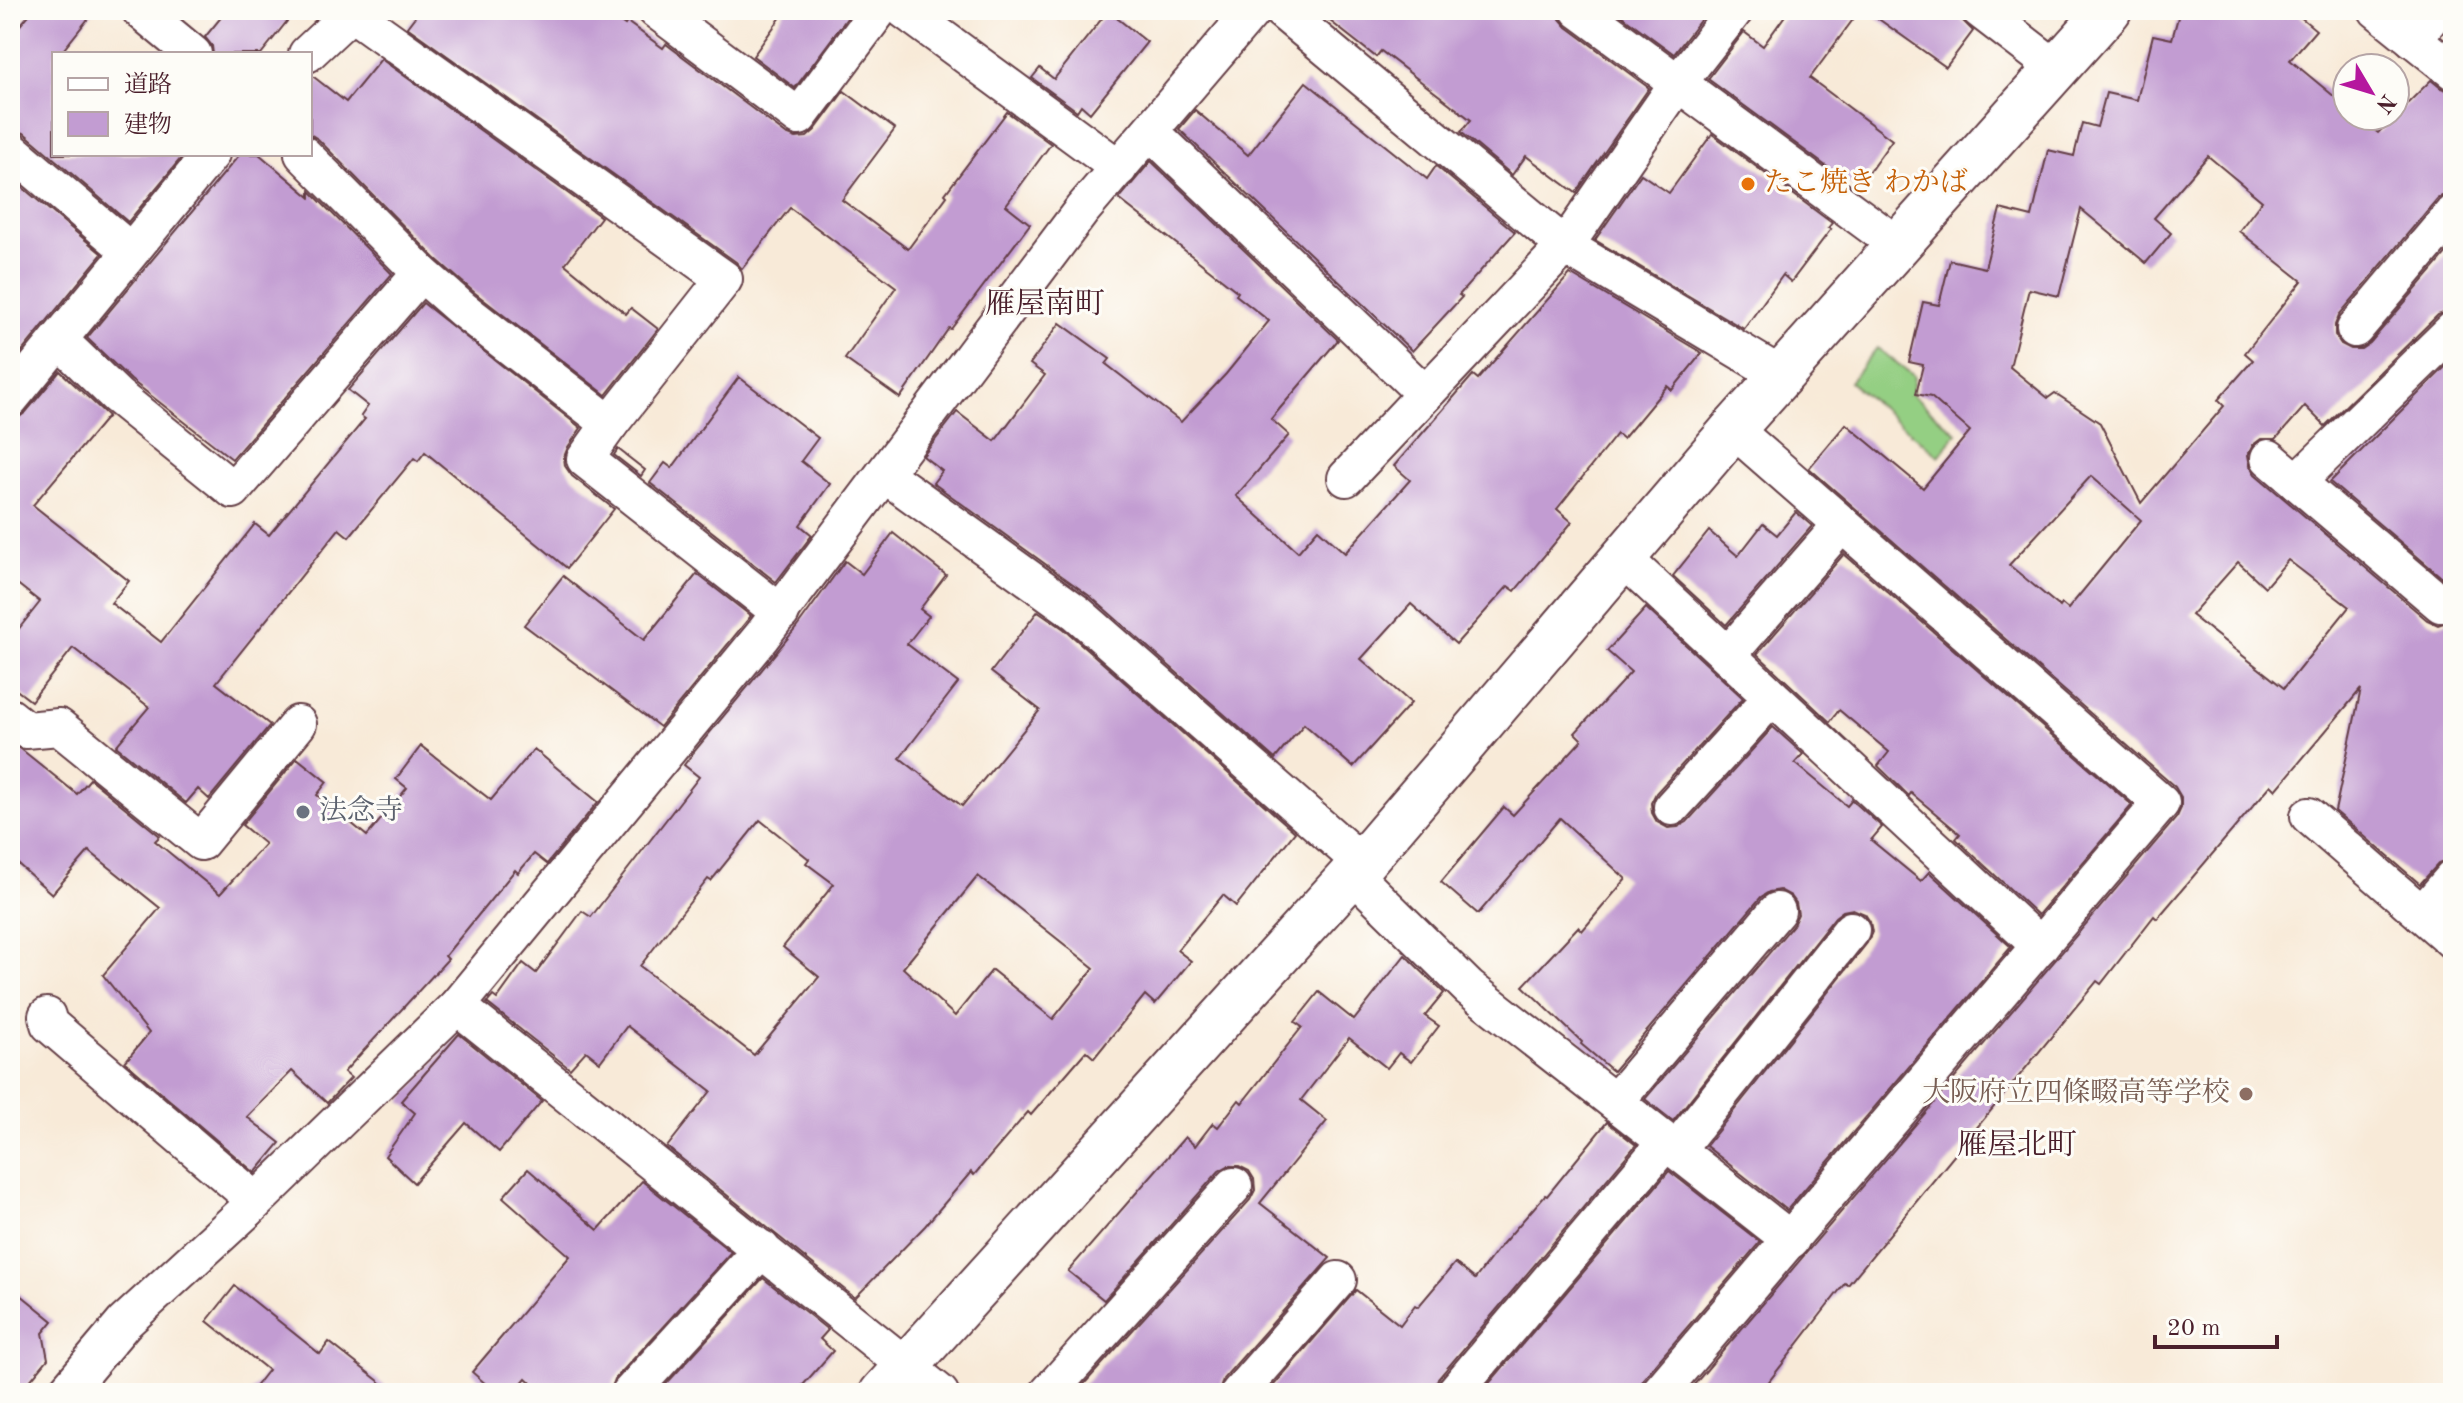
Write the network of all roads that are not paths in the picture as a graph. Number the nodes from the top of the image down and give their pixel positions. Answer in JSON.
{"nodes":[{"id":1,"x":140,"y":10,"type":"edge"},
{"id":2,"x":656,"y":10,"type":"edge"},
{"id":3,"x":879,"y":10,"type":"edge"},
{"id":4,"x":904,"y":10,"type":"edge"},
{"id":5,"x":1253,"y":10,"type":"edge"},
{"id":6,"x":1281,"y":10,"type":"edge"},
{"id":7,"x":1579,"y":10,"type":"edge"},
{"id":8,"x":1735,"y":10,"type":"edge"},
{"id":9,"x":1980,"y":10,"type":"edge"},
{"id":10,"x":2109,"y":10,"type":"edge"},
{"id":11,"x":2377,"y":10,"type":"edge"},
{"id":12,"x":2437,"y":10,"type":"edge"},
{"id":13,"x":353,"y":11,"type":"edge"},
{"id":14,"x":2413,"y":39,"type":"junction"},
{"id":15,"x":191,"y":52,"type":"edge"},
{"id":16,"x":309,"y":52,"type":"edge"},
{"id":17,"x":2057,"y":69,"type":"junction"},
{"id":18,"x":2453,"y":71,"type":"edge"},
{"id":19,"x":1678,"y":83,"type":"junction"},
{"id":20,"x":1150,"y":131,"type":"junction"},
{"id":21,"x":10,"y":149,"type":"edge"},
{"id":22,"x":209,"y":156,"type":"edge"},
{"id":23,"x":305,"y":156,"type":"edge"},
{"id":24,"x":1119,"y":168,"type":"junction"},
{"id":25,"x":2453,"y":213,"type":"edge"},
{"id":26,"x":1565,"y":246,"type":"junction"},
{"id":27,"x":1899,"y":246,"type":"junction"},
{"id":28,"x":130,"y":251,"type":"junction"},
{"id":29,"x":421,"y":273,"type":"junction"},
{"id":30,"x":2355,"y":329,"type":"dead end"},
{"id":31,"x":2453,"y":330,"type":"edge"},
{"id":32,"x":59,"y":340,"type":"junction"},
{"id":33,"x":1782,"y":376,"type":"junction"},
{"id":34,"x":1425,"y":394,"type":"junction"},
{"id":35,"x":10,"y":399,"type":"edge"},
{"id":36,"x":610,"y":424,"type":"junction"},
{"id":37,"x":1733,"y":429,"type":"junction"},
{"id":38,"x":2269,"y":458,"type":"dead end"},
{"id":39,"x":884,"y":474,"type":"junction"},
{"id":40,"x":1346,"y":478,"type":"dead end"},
{"id":41,"x":2297,"y":482,"type":"junction"},
{"id":42,"x":1842,"y":524,"type":"junction"},
{"id":43,"x":1623,"y":558,"type":"junction"},
{"id":44,"x":2441,"y":604,"type":"dead end"},
{"id":45,"x":781,"y":613,"type":"junction"},
{"id":46,"x":1728,"y":655,"type":"junction"},
{"id":47,"x":1772,"y":697,"type":"junction"},
{"id":48,"x":10,"y":717,"type":"edge"},
{"id":49,"x":298,"y":724,"type":"dead end"},
{"id":50,"x":1672,"y":807,"type":"dead end"},
{"id":51,"x":2309,"y":816,"type":"dead end"},
{"id":52,"x":1357,"y":868,"type":"junction"},
{"id":53,"x":2453,"y":878,"type":"edge"},
{"id":54,"x":1777,"y":911,"type":"dead end"},
{"id":55,"x":2422,"y":914,"type":"junction"},
{"id":56,"x":1851,"y":930,"type":"dead end"},
{"id":57,"x":2453,"y":941,"type":"edge"},
{"id":58,"x":2040,"y":946,"type":"junction"},
{"id":59,"x":457,"y":1006,"type":"junction"},
{"id":60,"x":47,"y":1016,"type":"dead end"},
{"id":61,"x":1615,"y":1102,"type":"junction"},
{"id":62,"x":1671,"y":1146,"type":"junction"},
{"id":63,"x":1234,"y":1186,"type":"dead end"},
{"id":64,"x":247,"y":1210,"type":"junction"},
{"id":65,"x":1791,"y":1240,"type":"junction"},
{"id":66,"x":762,"y":1249,"type":"junction"},
{"id":67,"x":1338,"y":1280,"type":"dead end"},
{"id":68,"x":894,"y":1379,"type":"edge"},
{"id":69,"x":65,"y":1393,"type":"edge"},
{"id":70,"x":630,"y":1393,"type":"edge"},
{"id":71,"x":940,"y":1393,"type":"edge"},
{"id":72,"x":1048,"y":1393,"type":"edge"},
{"id":73,"x":1239,"y":1393,"type":"edge"},
{"id":74,"x":1454,"y":1393,"type":"edge"},
{"id":75,"x":1659,"y":1393,"type":"edge"}],
"edges":[{"from":1,"to":15,"type":"street"},
{"from":2,"to":3,"type":"street"},
{"from":4,"to":24,"type":"street"},
{"from":5,"to":20,"type":"street"},
{"from":6,"to":26,"type":"street"},
{"from":7,"to":19,"type":"street"},
{"from":8,"to":19,"type":"street"},
{"from":9,"to":17,"type":"street"},
{"from":10,"to":17,"type":"street"},
{"from":11,"to":14,"type":"street"},
{"from":12,"to":14,"type":"street"},
{"from":13,"to":16,"type":"street"},
{"from":13,"to":36,"type":"street"},
{"from":14,"to":18,"type":"street"},
{"from":17,"to":27,"type":"street"},
{"from":19,"to":26,"type":"street"},
{"from":19,"to":27,"type":"street"},
{"from":20,"to":24,"type":"street"},
{"from":20,"to":34,"type":"street"},
{"from":21,"to":28,"type":"street"},
{"from":22,"to":28,"type":"street"},
{"from":23,"to":29,"type":"street"},
{"from":24,"to":39,"type":"street"},
{"from":25,"to":30,"type":"street"},
{"from":26,"to":33,"type":"street"},
{"from":26,"to":34,"type":"street"},
{"from":27,"to":33,"type":"street"},
{"from":28,"to":32,"type":"street"},
{"from":29,"to":32,"type":"street"},
{"from":29,"to":36,"type":"street"},
{"from":31,"to":41,"type":"street"},
{"from":32,"to":35,"type":"street"},
{"from":33,"to":37,"type":"street"},
{"from":34,"to":40,"type":"street"},
{"from":36,"to":45,"type":"street"},
{"from":37,"to":42,"type":"street"},
{"from":37,"to":43,"type":"street"},
{"from":38,"to":41,"type":"street"},
{"from":39,"to":45,"type":"street"},
{"from":39,"to":52,"type":"street"},
{"from":41,"to":44,"type":"street"},
{"from":42,"to":46,"type":"street"},
{"from":42,"to":58,"type":"street"},
{"from":43,"to":46,"type":"street"},
{"from":43,"to":52,"type":"street"},
{"from":45,"to":59,"type":"street"},
{"from":46,"to":47,"type":"street"},
{"from":47,"to":50,"type":"street"},
{"from":47,"to":58,"type":"street"},
{"from":48,"to":49,"type":"street"},
{"from":51,"to":55,"type":"street"},
{"from":52,"to":61,"type":"street"},
{"from":52,"to":68,"type":"street"},
{"from":53,"to":55,"type":"street"},
{"from":54,"to":61,"type":"street"},
{"from":55,"to":57,"type":"street"},
{"from":56,"to":62,"type":"street"},
{"from":58,"to":65,"type":"street"},
{"from":59,"to":64,"type":"street"},
{"from":59,"to":66,"type":"street"},
{"from":60,"to":64,"type":"street"},
{"from":61,"to":62,"type":"street"},
{"from":62,"to":65,"type":"street"},
{"from":62,"to":74,"type":"street"},
{"from":63,"to":72,"type":"street"},
{"from":64,"to":69,"type":"street"},
{"from":65,"to":75,"type":"street"},
{"from":66,"to":68,"type":"street"},
{"from":66,"to":70,"type":"street"},
{"from":67,"to":73,"type":"street"},
{"from":68,"to":71,"type":"street"}]}
